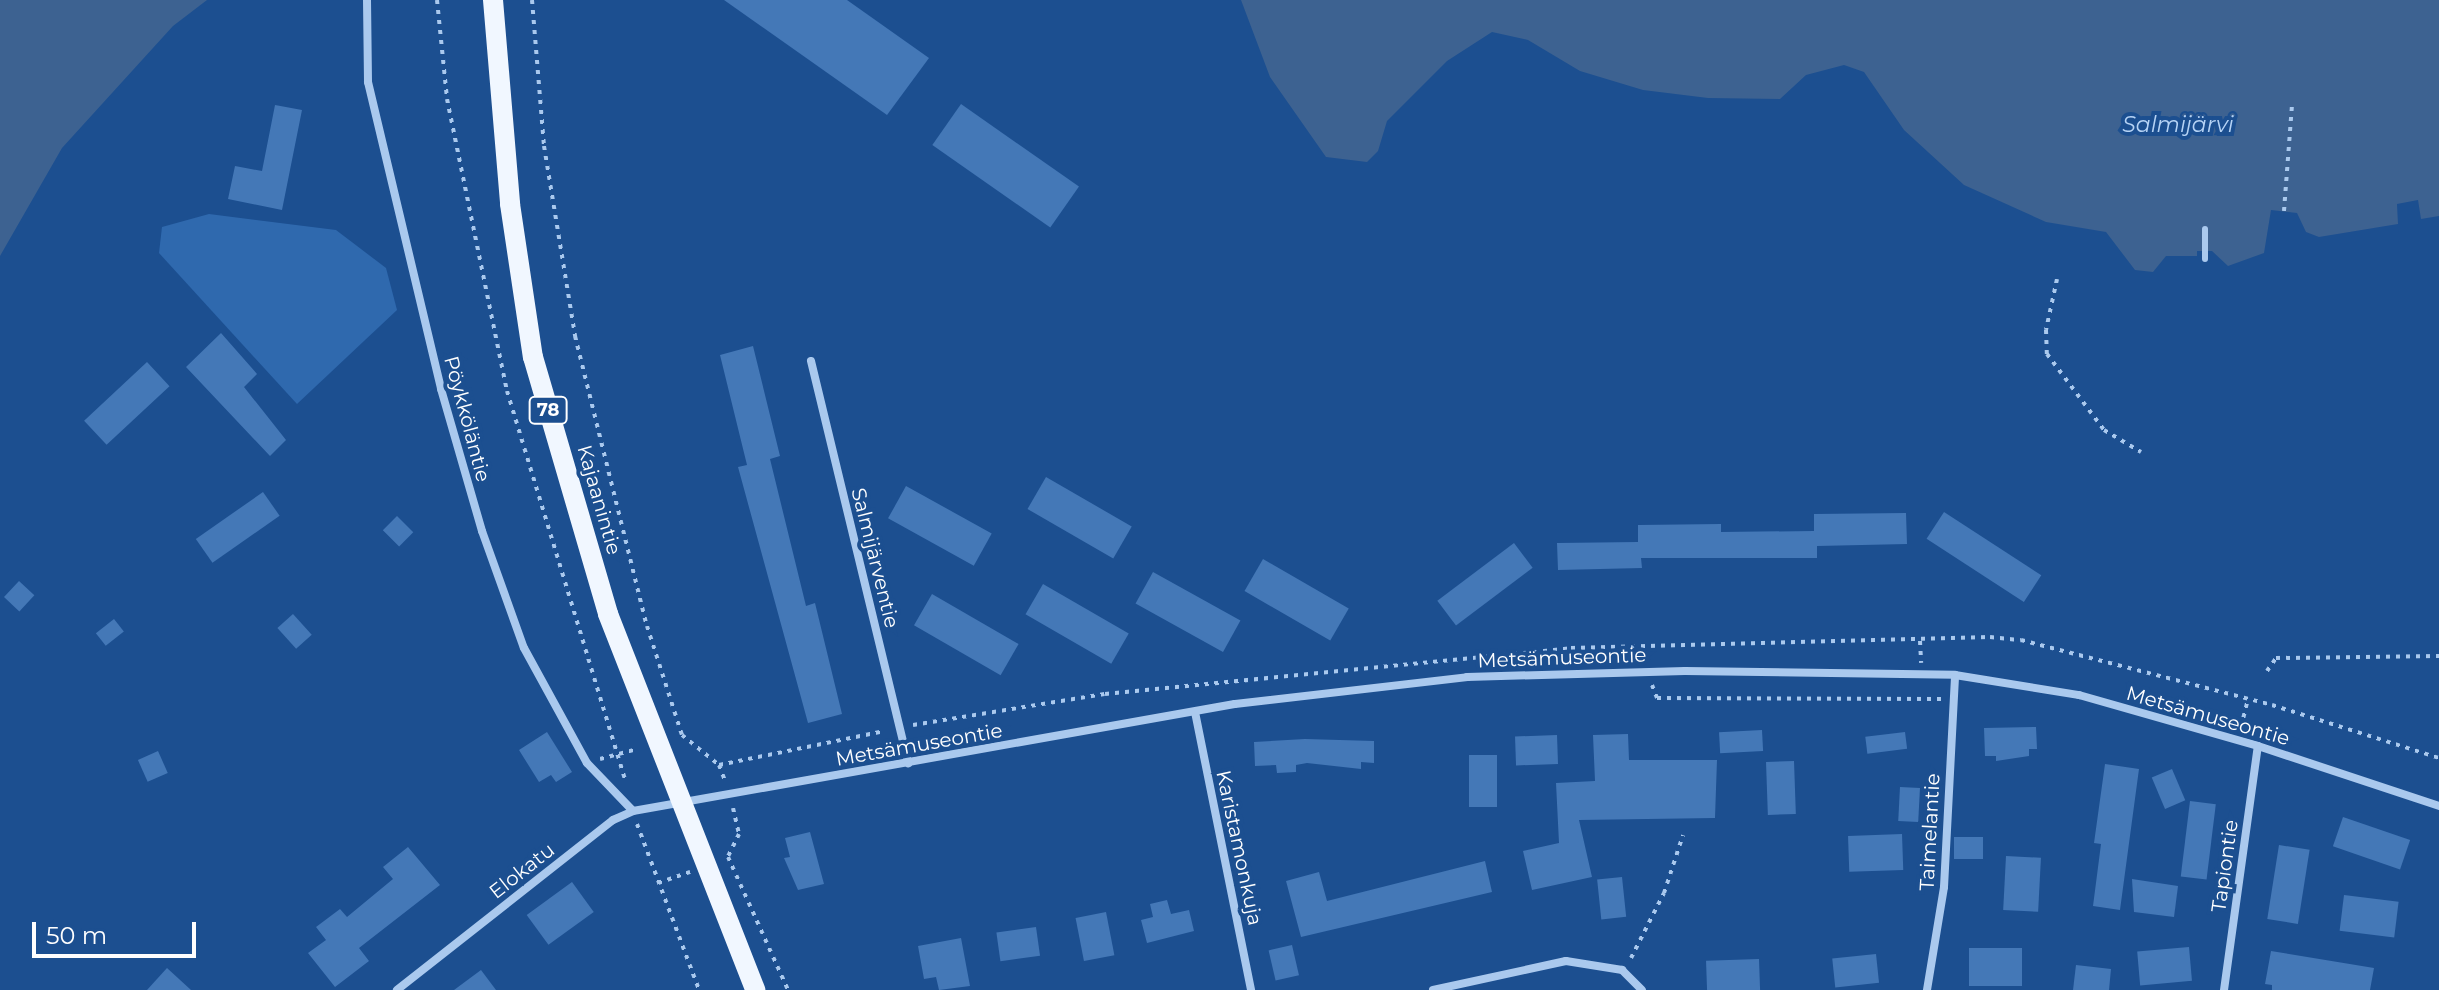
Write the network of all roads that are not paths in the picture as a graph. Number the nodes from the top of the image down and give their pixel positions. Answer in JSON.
{"nodes":[{"id":1,"x":367,"y":0,"type":"edge"},
{"id":2,"x":493,"y":0,"type":"edge"},
{"id":3,"x":2205,"y":229,"type":"dead end"},
{"id":4,"x":2205,"y":259,"type":"dead end"},
{"id":5,"x":811,"y":361,"type":"dead end"},
{"id":6,"x":1955,"y":675,"type":"junction"},
{"id":7,"x":1195,"y":712,"type":"junction"},
{"id":8,"x":2258,"y":746,"type":"junction"},
{"id":9,"x":908,"y":763,"type":"junction"},
{"id":10,"x":678,"y":803,"type":"junction"},
{"id":11,"x":2439,"y":806,"type":"edge"},
{"id":12,"x":633,"y":811,"type":"junction"},
{"id":13,"x":397,"y":990,"type":"edge"},
{"id":14,"x":755,"y":990,"type":"edge"},
{"id":15,"x":1251,"y":990,"type":"edge"},
{"id":16,"x":1433,"y":990,"type":"edge"},
{"id":17,"x":1642,"y":990,"type":"edge"},
{"id":18,"x":1927,"y":990,"type":"edge"},
{"id":19,"x":2224,"y":990,"type":"edge"}],
"edges":[{"from":1,"to":12,"type":"street","name":"Pöykköläntie"},
{"from":2,"to":10,"type":"main road","name":"Kajaanintie","number":"78"},
{"from":3,"to":4,"type":"lane"},
{"from":5,"to":9,"type":"street","name":"Salmijärventie"},
{"from":6,"to":7,"type":"street","name":"Metsämuseontie"},
{"from":6,"to":8,"type":"street","name":"Metsämuseontie"},
{"from":6,"to":18,"type":"street","name":"Taimelantie"},
{"from":7,"to":9,"type":"street","name":"Metsämuseontie"},
{"from":7,"to":15,"type":"street","name":"Karistamonkuja"},
{"from":8,"to":11,"type":"street","name":"Metsämuseontie"},
{"from":8,"to":19,"type":"street","name":"Tapiontie"},
{"from":9,"to":10,"type":"street","name":"Metsämuseontie"},
{"from":10,"to":12,"type":"street","name":"Elokatu"},
{"from":10,"to":14,"type":"main road","name":"Kajaanintie","number":"78"},
{"from":12,"to":13,"type":"street","name":"Elokatu"},
{"from":16,"to":17,"type":"street"}]}
